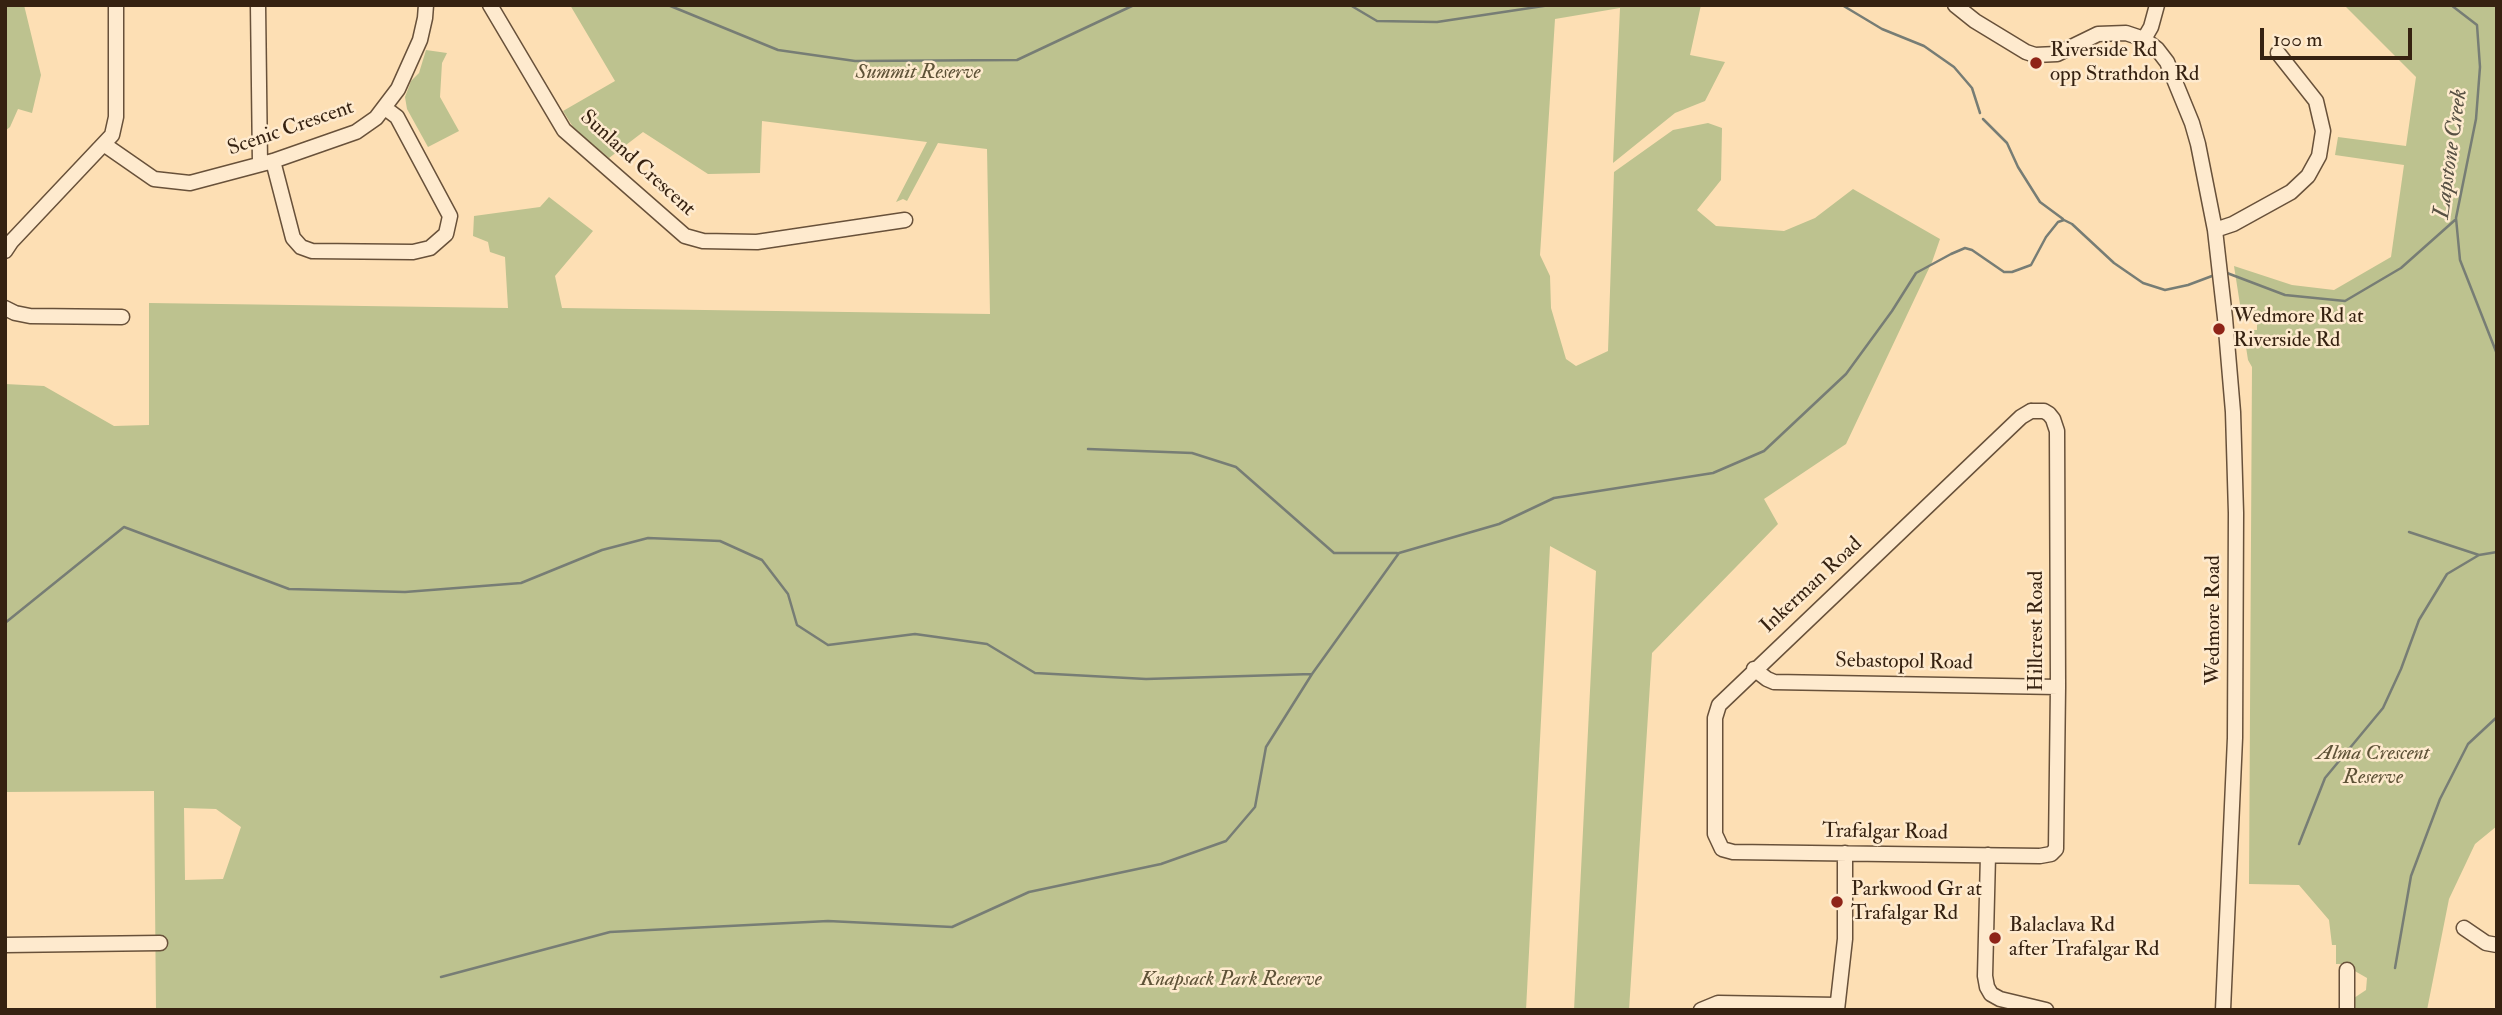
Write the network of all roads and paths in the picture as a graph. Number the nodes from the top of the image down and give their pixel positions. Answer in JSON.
{"nodes":[{"id":1,"x":116,"y":5,"type":"edge"},
{"id":2,"x":258,"y":5,"type":"edge"},
{"id":3,"x":426,"y":5,"type":"edge"},
{"id":4,"x":490,"y":5,"type":"edge"},
{"id":5,"x":1955,"y":5,"type":"edge"},
{"id":6,"x":2157,"y":5,"type":"edge"},
{"id":7,"x":2144,"y":39,"type":"junction"},
{"id":8,"x":2278,"y":53,"type":"dead end"},
{"id":9,"x":385,"y":108,"type":"junction"},
{"id":10,"x":105,"y":145,"type":"junction"},
{"id":11,"x":267,"y":163,"type":"junction"},
{"id":12,"x":905,"y":220,"type":"dead end"},
{"id":13,"x":2215,"y":230,"type":"junction"},
{"id":14,"x":5,"y":251,"type":"edge"},
{"id":15,"x":5,"y":307,"type":"edge"},
{"id":16,"x":122,"y":317,"type":"dead end"},
{"id":17,"x":2044,"y":411,"type":"joint"},
{"id":18,"x":1754,"y":669,"type":"junction"},
{"id":19,"x":2058,"y":687,"type":"junction"},
{"id":20,"x":1720,"y":847,"type":"joint"},
{"id":21,"x":1845,"y":853,"type":"junction"},
{"id":22,"x":2051,"y":854,"type":"joint"},
{"id":23,"x":1988,"y":855,"type":"junction"},
{"id":24,"x":2464,"y":928,"type":"dead end"},
{"id":25,"x":160,"y":943,"type":"dead end"},
{"id":26,"x":5,"y":945,"type":"edge"},
{"id":27,"x":2497,"y":945,"type":"edge"},
{"id":28,"x":2347,"y":970,"type":"dead end"},
{"id":29,"x":1837,"y":1007,"type":"edge"},
{"id":30,"x":1701,"y":1010,"type":"edge"},
{"id":31,"x":2046,"y":1010,"type":"edge"},
{"id":32,"x":2223,"y":1010,"type":"edge"},
{"id":33,"x":2347,"y":1010,"type":"edge"}],
"edges":[{"from":1,"to":10,"type":"street"},
{"from":2,"to":11,"type":"street"},
{"from":3,"to":9,"type":"street","name":"Scenic Crescent"},
{"from":4,"to":12,"type":"street","name":"Sunland Crescent"},
{"from":5,"to":7,"type":"street"},
{"from":6,"to":7,"type":"street"},
{"from":7,"to":13,"type":"street","name":"Wedmore Road"},
{"from":8,"to":13,"type":"street"},
{"from":9,"to":11,"type":"street","name":"Scenic Crescent"},
{"from":9,"to":11,"type":"street"},
{"from":10,"to":11,"type":"street","name":"Scenic Crescent"},
{"from":10,"to":14,"type":"street"},
{"from":13,"to":32,"type":"street","name":"Wedmore Road"},
{"from":15,"to":16,"type":"street"},
{"from":17,"to":18,"type":"street","name":"Inkerman Road"},
{"from":17,"to":19,"type":"street","name":"Hillcrest Road"},
{"from":18,"to":19,"type":"street","name":"Sebastopol Road"},
{"from":18,"to":20,"type":"street","name":"Inkerman Road"},
{"from":19,"to":22,"type":"street","name":"Hillcrest Road"},
{"from":20,"to":21,"type":"street","name":"Trafalgar Road"},
{"from":21,"to":23,"type":"street","name":"Trafalgar Road"},
{"from":21,"to":29,"type":"street"},
{"from":22,"to":23,"type":"street","name":"Trafalgar Road"},
{"from":23,"to":31,"type":"street"},
{"from":24,"to":27,"type":"street"},
{"from":25,"to":26,"type":"street"},
{"from":28,"to":33,"type":"street"},
{"from":29,"to":30,"type":"street"}]}
